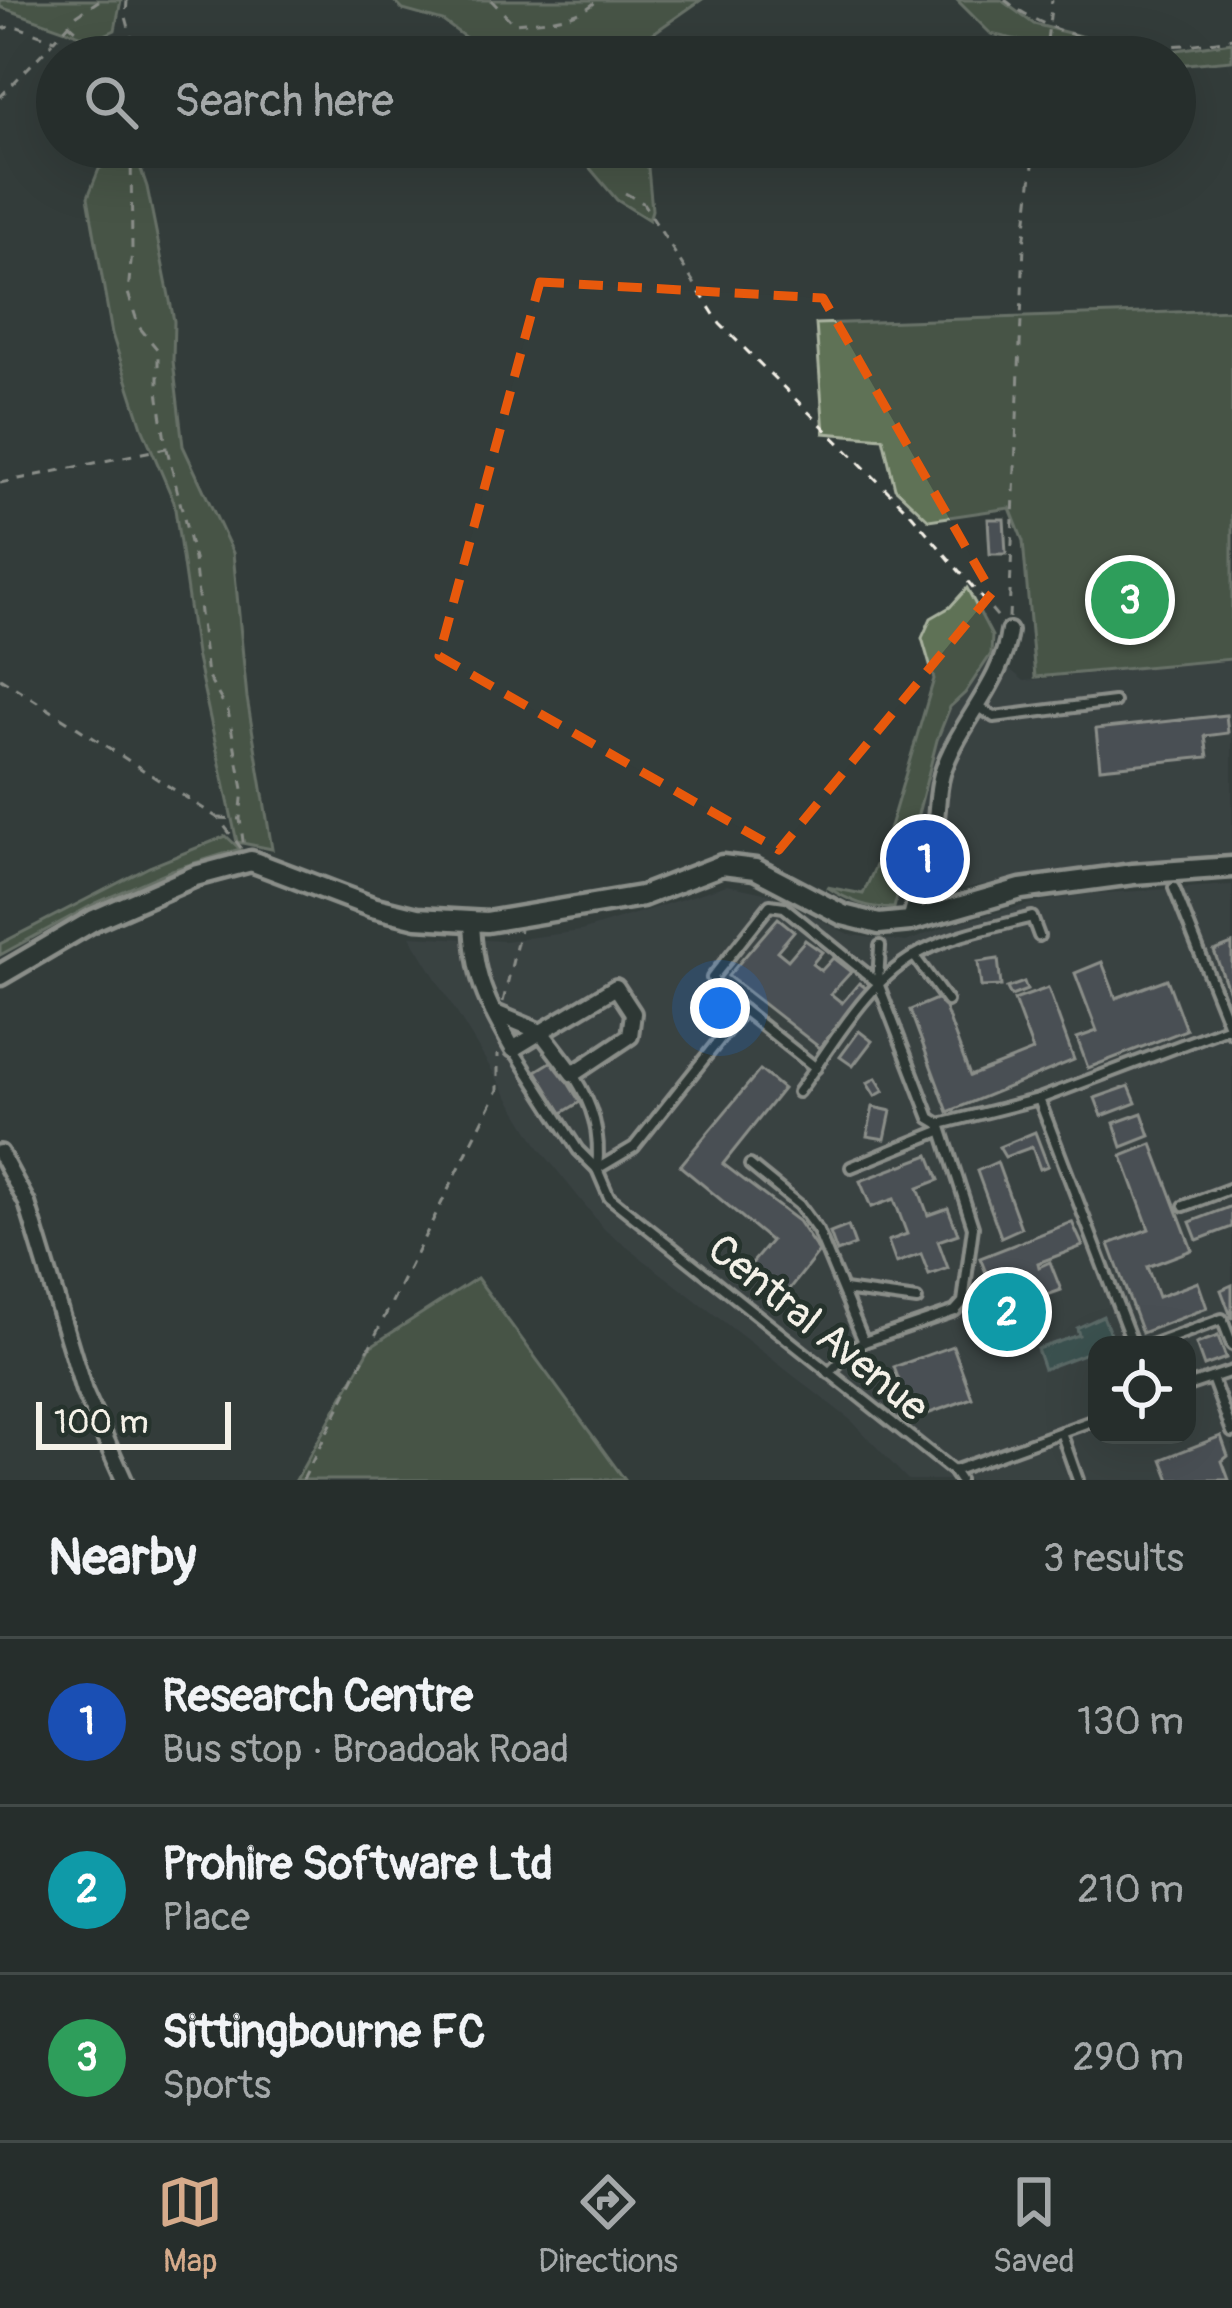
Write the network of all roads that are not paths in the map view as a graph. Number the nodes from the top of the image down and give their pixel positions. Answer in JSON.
{"nodes":[{"id":1,"x":1009,"y":631,"type":"road end"},
{"id":2,"x":1114,"y":702,"type":"dead end"},
{"id":3,"x":978,"y":706,"type":"junction"},
{"id":4,"x":1232,"y":867,"type":"edge"},
{"id":5,"x":1174,"y":888,"type":"dead end"},
{"id":6,"x":910,"y":920,"type":"junction"},
{"id":7,"x":472,"y":921,"type":"junction"},
{"id":8,"x":1039,"y":936,"type":"dead end"},
{"id":9,"x":880,"y":946,"type":"dead end"},
{"id":10,"x":914,"y":956,"type":"junction"},
{"id":11,"x":0,"y":975,"type":"edge"},
{"id":12,"x":878,"y":983,"type":"junction"},
{"id":13,"x":947,"y":1001,"type":"dead end"},
{"id":14,"x":743,"y":1010,"type":"junction"},
{"id":15,"x":497,"y":1016,"type":"junction"},
{"id":16,"x":1231,"y":1029,"type":"edge"},
{"id":17,"x":541,"y":1032,"type":"junction"},
{"id":18,"x":513,"y":1049,"type":"junction"},
{"id":19,"x":816,"y":1068,"type":"junction"},
{"id":20,"x":573,"y":1074,"type":"junction"},
{"id":21,"x":798,"y":1093,"type":"dead end"},
{"id":22,"x":1040,"y":1099,"type":"junction"},
{"id":23,"x":940,"y":1128,"type":"junction"},
{"id":24,"x":0,"y":1153,"type":"edge"},
{"id":25,"x":750,"y":1165,"type":"dead end"},
{"id":26,"x":851,"y":1167,"type":"dead end"},
{"id":27,"x":597,"y":1169,"type":"junction"},
{"id":28,"x":1232,"y":1188,"type":"edge"},
{"id":29,"x":1184,"y":1206,"type":"dead end"},
{"id":30,"x":842,"y":1290,"type":"junction"},
{"id":31,"x":917,"y":1300,"type":"dead end"},
{"id":32,"x":1130,"y":1336,"type":"edge"},
{"id":33,"x":1176,"y":1336,"type":"edge"},
{"id":34,"x":864,"y":1342,"type":"junction"},
{"id":35,"x":1232,"y":1345,"type":"edge"},
{"id":36,"x":1232,"y":1371,"type":"edge"},
{"id":37,"x":829,"y":1373,"type":"junction"},
{"id":38,"x":1211,"y":1378,"type":"junction"},
{"id":39,"x":1196,"y":1383,"type":"edge"},
{"id":40,"x":1088,"y":1422,"type":"edge"},
{"id":41,"x":1061,"y":1432,"type":"junction"},
{"id":42,"x":1232,"y":1432,"type":"edge"},
{"id":43,"x":956,"y":1475,"type":"edge"},
{"id":44,"x":124,"y":1480,"type":"edge"},
{"id":45,"x":1078,"y":1480,"type":"edge"}],
"edges":[{"from":1,"to":3,"type":"street"},
{"from":2,"to":3,"type":"lane"},
{"from":3,"to":6,"type":"street"},
{"from":4,"to":6,"type":"street"},
{"from":5,"to":16,"type":"lane"},
{"from":6,"to":7,"type":"street"},
{"from":7,"to":11,"type":"street"},
{"from":7,"to":15,"type":"street"},
{"from":8,"to":10,"type":"lane"},
{"from":9,"to":12,"type":"lane"},
{"from":10,"to":12,"type":"lane"},
{"from":10,"to":13,"type":"lane"},
{"from":12,"to":14,"type":"lane"},
{"from":12,"to":19,"type":"lane"},
{"from":12,"to":23,"type":"lane"},
{"from":14,"to":19,"type":"lane"},
{"from":14,"to":27,"type":"lane"},
{"from":15,"to":17,"type":"street"},
{"from":15,"to":18,"type":"street"},
{"from":16,"to":22,"type":"lane"},
{"from":17,"to":18,"type":"street"},
{"from":17,"to":20,"type":"street"},
{"from":17,"to":20,"type":"street"},
{"from":18,"to":27,"type":"lane","name":"Central Avenue"},
{"from":19,"to":21,"type":"lane"},
{"from":20,"to":27,"type":"lane"},
{"from":22,"to":23,"type":"lane"},
{"from":22,"to":32,"type":"lane"},
{"from":23,"to":26,"type":"lane"},
{"from":23,"to":34,"type":"lane"},
{"from":24,"to":44,"type":"street"},
{"from":25,"to":30,"type":"lane"},
{"from":27,"to":37,"type":"lane","name":"Central Avenue"},
{"from":28,"to":29,"type":"lane"},
{"from":30,"to":31,"type":"lane"},
{"from":30,"to":34,"type":"lane"},
{"from":33,"to":35,"type":"lane"},
{"from":34,"to":37,"type":"lane"},
{"from":36,"to":38,"type":"lane"},
{"from":37,"to":43,"type":"lane","name":"Central Avenue"},
{"from":38,"to":39,"type":"lane"},
{"from":38,"to":42,"type":"lane"},
{"from":40,"to":41,"type":"lane","name":"Central Avenue"},
{"from":41,"to":43,"type":"lane","name":"Central Avenue"},
{"from":41,"to":45,"type":"lane"}]}
